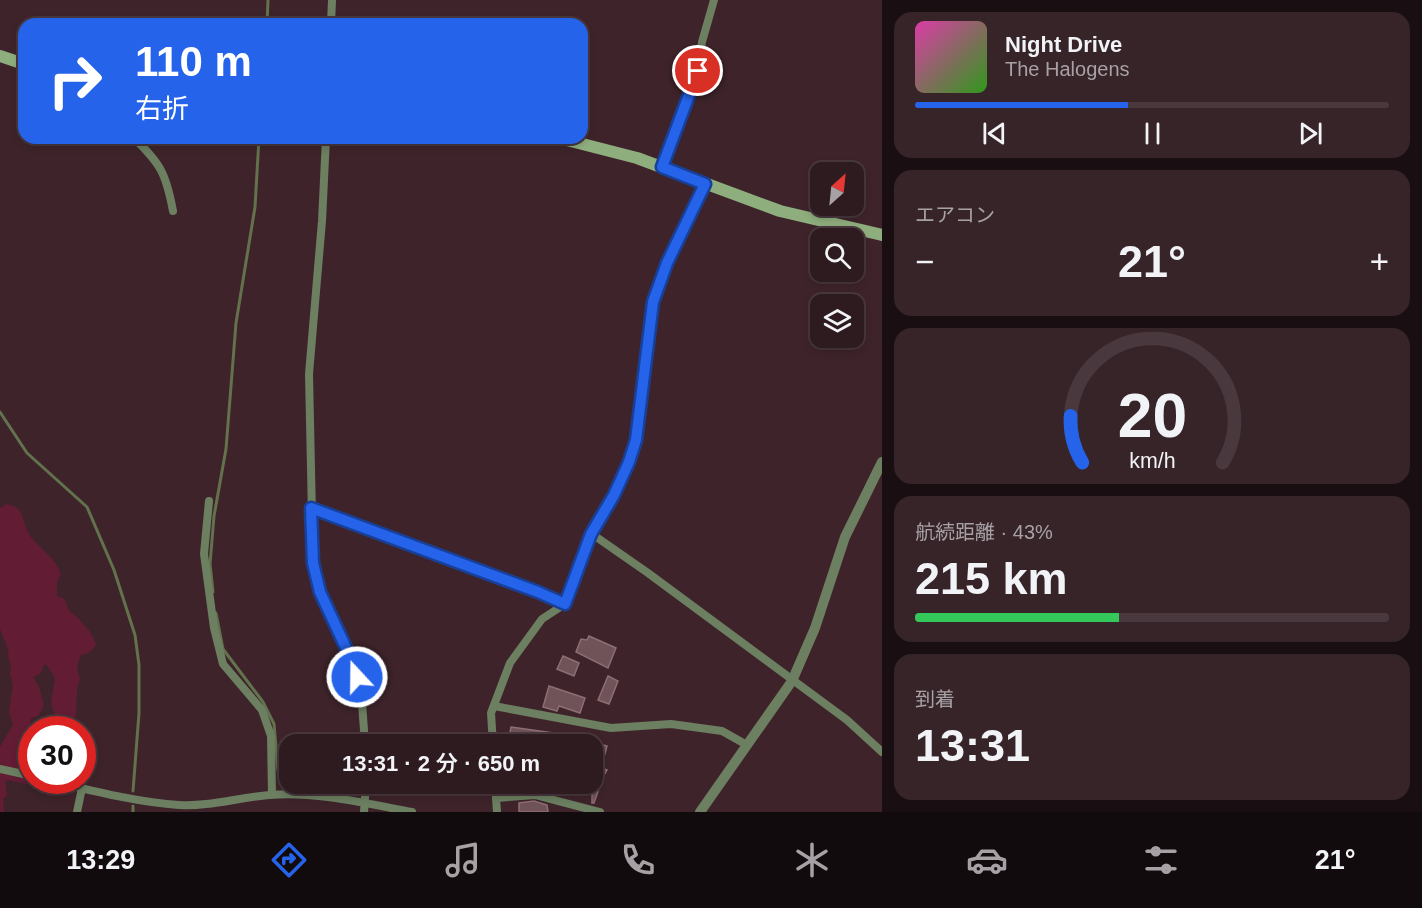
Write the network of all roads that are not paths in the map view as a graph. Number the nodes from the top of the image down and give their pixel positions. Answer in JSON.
{"nodes":[{"id":1,"x":332,"y":0,"type":"edge"},
{"id":2,"x":714,"y":0,"type":"edge"},
{"id":3,"x":331,"y":18,"type":"edge"},
{"id":4,"x":0,"y":56,"type":"edge"},
{"id":5,"x":18,"y":62,"type":"edge"},
{"id":6,"x":140,"y":144,"type":"edge"},
{"id":7,"x":326,"y":144,"type":"edge"},
{"id":8,"x":585,"y":144,"type":"edge"},
{"id":9,"x":662,"y":167,"type":"junction"},
{"id":10,"x":705,"y":184,"type":"junction"},
{"id":11,"x":173,"y":211,"type":"dead end"},
{"id":12,"x":882,"y":235,"type":"edge"},
{"id":13,"x":882,"y":462,"type":"edge"},
{"id":14,"x":209,"y":501,"type":"dead end"},
{"id":15,"x":311,"y":508,"type":"junction"},
{"id":16,"x":591,"y":534,"type":"junction"},
{"id":17,"x":565,"y":604,"type":"junction"},
{"id":18,"x":792,"y":681,"type":"junction"},
{"id":19,"x":494,"y":706,"type":"junction"},
{"id":20,"x":364,"y":734,"type":"edge"},
{"id":21,"x":492,"y":734,"type":"edge"},
{"id":22,"x":747,"y":745,"type":"junction"},
{"id":23,"x":882,"y":752,"type":"edge"},
{"id":24,"x":0,"y":769,"type":"edge"},
{"id":25,"x":18,"y":773,"type":"edge"},
{"id":26,"x":96,"y":790,"type":"edge"},
{"id":27,"x":81,"y":794,"type":"edge"},
{"id":28,"x":272,"y":794,"type":"junction"},
{"id":29,"x":496,"y":794,"type":"edge"},
{"id":30,"x":496,"y":798,"type":"junction"},
{"id":31,"x":364,"y":808,"type":"edge"},
{"id":32,"x":77,"y":812,"type":"edge"},
{"id":33,"x":412,"y":812,"type":"edge"},
{"id":34,"x":497,"y":812,"type":"edge"},
{"id":35,"x":600,"y":812,"type":"edge"},
{"id":36,"x":700,"y":812,"type":"edge"}],
"edges":[{"from":1,"to":3,"type":"street"},
{"from":2,"to":9,"type":"street"},
{"from":4,"to":5,"type":"main road"},
{"from":6,"to":11,"type":"street"},
{"from":7,"to":15,"type":"street"},
{"from":8,"to":9,"type":"main road"},
{"from":9,"to":10,"type":"main road"},
{"from":10,"to":12,"type":"main road"},
{"from":10,"to":16,"type":"street"},
{"from":13,"to":18,"type":"street"},
{"from":14,"to":28,"type":"street"},
{"from":15,"to":17,"type":"street"},
{"from":15,"to":20,"type":"street"},
{"from":16,"to":17,"type":"street"},
{"from":16,"to":18,"type":"street"},
{"from":17,"to":19,"type":"street"},
{"from":18,"to":22,"type":"street"},
{"from":18,"to":23,"type":"street"},
{"from":19,"to":21,"type":"street"},
{"from":19,"to":22,"type":"street"},
{"from":22,"to":36,"type":"street"},
{"from":24,"to":25,"type":"street"},
{"from":26,"to":28,"type":"street"},
{"from":27,"to":32,"type":"street"},
{"from":28,"to":31,"type":"street"},
{"from":29,"to":30,"type":"street"},
{"from":30,"to":34,"type":"street"},
{"from":30,"to":35,"type":"street"},
{"from":31,"to":33,"type":"street"}]}
